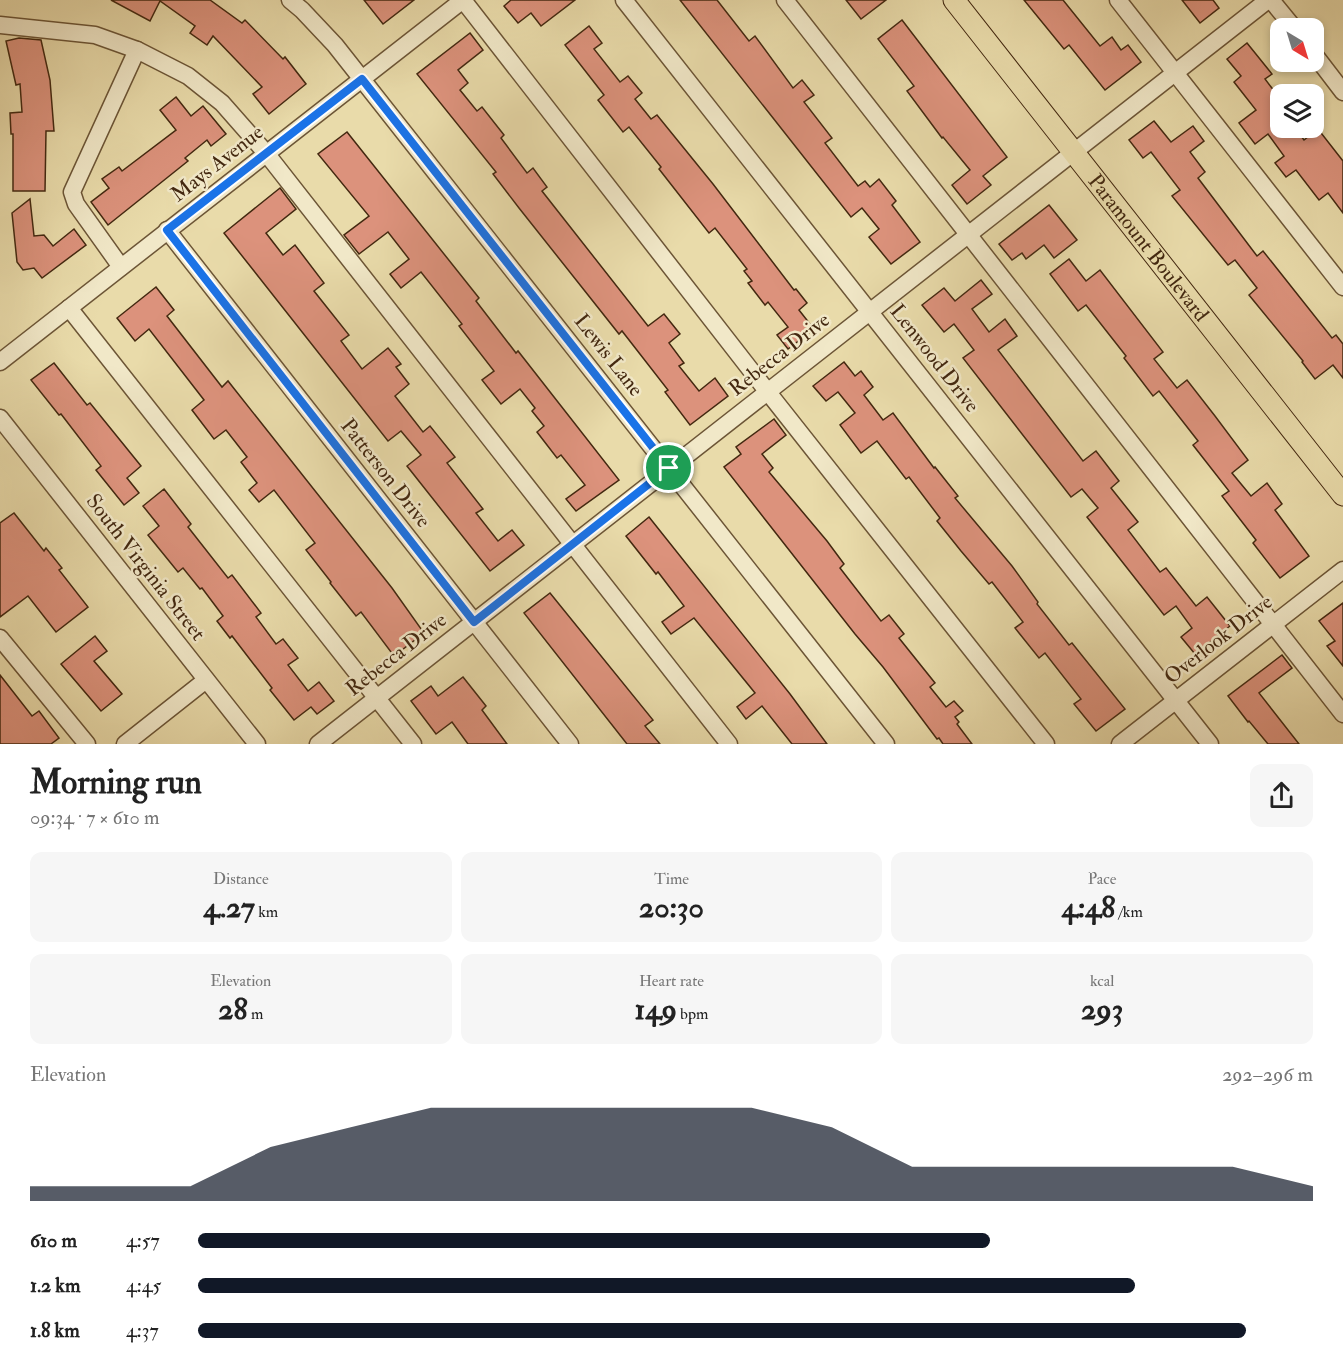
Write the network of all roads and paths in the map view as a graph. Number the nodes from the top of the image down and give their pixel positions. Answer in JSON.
{"nodes":[{"id":1,"x":290,"y":0,"type":"edge"},
{"id":2,"x":463,"y":0,"type":"edge"},
{"id":3,"x":624,"y":0,"type":"edge"},
{"id":4,"x":785,"y":0,"type":"edge"},
{"id":5,"x":954,"y":0,"type":"edge"},
{"id":6,"x":1118,"y":0,"type":"edge"},
{"id":7,"x":1270,"y":0,"type":"edge"},
{"id":8,"x":1285,"y":18,"type":"edge"},
{"id":9,"x":0,"y":25,"type":"edge"},
{"id":10,"x":137,"y":50,"type":"junction"},
{"id":11,"x":1324,"y":67,"type":"edge"},
{"id":12,"x":1176,"y":72,"type":"junction"},
{"id":13,"x":362,"y":79,"type":"junction"},
{"id":14,"x":1343,"y":92,"type":"edge"},
{"id":15,"x":1074,"y":152,"type":"junction"},
{"id":16,"x":266,"y":153,"type":"junction"},
{"id":17,"x":167,"y":230,"type":"junction"},
{"id":18,"x":967,"y":235,"type":"junction"},
{"id":19,"x":121,"y":267,"type":"junction"},
{"id":20,"x":1343,"y":287,"type":"edge"},
{"id":21,"x":69,"y":308,"type":"junction"},
{"id":22,"x":869,"y":312,"type":"junction"},
{"id":23,"x":0,"y":362,"type":"edge"},
{"id":24,"x":767,"y":391,"type":"junction"},
{"id":25,"x":0,"y":418,"type":"edge"},
{"id":26,"x":669,"y":468,"type":"junction"},
{"id":27,"x":1343,"y":495,"type":"edge"},
{"id":28,"x":572,"y":544,"type":"junction"},
{"id":29,"x":1343,"y":570,"type":"edge"},
{"id":30,"x":474,"y":622,"type":"junction"},
{"id":31,"x":1273,"y":625,"type":"junction"},
{"id":32,"x":0,"y":638,"type":"edge"},
{"id":33,"x":206,"y":680,"type":"junction"},
{"id":34,"x":377,"y":698,"type":"junction"},
{"id":35,"x":1177,"y":700,"type":"junction"},
{"id":36,"x":1343,"y":714,"type":"edge"},
{"id":37,"x":87,"y":744,"type":"edge"},
{"id":38,"x":125,"y":744,"type":"edge"},
{"id":39,"x":257,"y":744,"type":"edge"},
{"id":40,"x":318,"y":744,"type":"edge"},
{"id":41,"x":413,"y":744,"type":"edge"},
{"id":42,"x":570,"y":744,"type":"edge"},
{"id":43,"x":729,"y":744,"type":"edge"},
{"id":44,"x":886,"y":744,"type":"edge"},
{"id":45,"x":1046,"y":744,"type":"edge"},
{"id":46,"x":1120,"y":744,"type":"edge"},
{"id":47,"x":1210,"y":744,"type":"edge"}],
"edges":[{"from":1,"to":13,"type":"street","name":"Lewis Lane"},
{"from":2,"to":13,"type":"street","name":"Mays Avenue"},
{"from":2,"to":24,"type":"street"},
{"from":3,"to":22,"type":"street","name":"Lenwood Drive"},
{"from":4,"to":18,"type":"street"},
{"from":5,"to":15,"type":"main road","name":"Paramount Boulevard"},
{"from":6,"to":12,"type":"street"},
{"from":7,"to":8,"type":"street"},
{"from":7,"to":12,"type":"street","name":"Rebecca Drive"},
{"from":9,"to":10,"type":"street"},
{"from":10,"to":16,"type":"street"},
{"from":10,"to":19,"type":"street"},
{"from":11,"to":14,"type":"street"},
{"from":12,"to":15,"type":"street","name":"Rebecca Drive"},
{"from":12,"to":20,"type":"street"},
{"from":13,"to":16,"type":"street","name":"Mays Avenue"},
{"from":13,"to":26,"type":"street","name":"Lewis Lane"},
{"from":15,"to":18,"type":"street","name":"Rebecca Drive"},
{"from":15,"to":27,"type":"main road","name":"Paramount Boulevard"},
{"from":16,"to":17,"type":"street","name":"Mays Avenue"},
{"from":16,"to":28,"type":"street"},
{"from":17,"to":19,"type":"street","name":"Mays Avenue"},
{"from":17,"to":30,"type":"street","name":"Patterson Drive"},
{"from":18,"to":22,"type":"street","name":"Rebecca Drive"},
{"from":18,"to":31,"type":"street"},
{"from":19,"to":21,"type":"street","name":"Mays Avenue"},
{"from":21,"to":23,"type":"street","name":"Mays Avenue"},
{"from":21,"to":34,"type":"street"},
{"from":22,"to":24,"type":"street","name":"Rebecca Drive"},
{"from":22,"to":35,"type":"street","name":"Lenwood Drive"},
{"from":24,"to":26,"type":"street","name":"Rebecca Drive"},
{"from":24,"to":45,"type":"street"},
{"from":25,"to":33,"type":"street","name":"South Virginia Street"},
{"from":26,"to":28,"type":"street","name":"Rebecca Drive"},
{"from":26,"to":44,"type":"street","name":"Lewis Lane"},
{"from":28,"to":30,"type":"street","name":"Rebecca Drive"},
{"from":28,"to":43,"type":"street"},
{"from":29,"to":31,"type":"street","name":"Overlook Drive"},
{"from":30,"to":34,"type":"street","name":"Rebecca Drive"},
{"from":30,"to":42,"type":"street","name":"Patterson Drive"},
{"from":31,"to":35,"type":"street","name":"Overlook Drive"},
{"from":31,"to":36,"type":"street"},
{"from":32,"to":37,"type":"street"},
{"from":33,"to":38,"type":"street"},
{"from":33,"to":39,"type":"street","name":"South Virginia Street"},
{"from":34,"to":40,"type":"street","name":"Rebecca Drive"},
{"from":34,"to":41,"type":"street"},
{"from":35,"to":46,"type":"street","name":"Overlook Drive"},
{"from":35,"to":47,"type":"street","name":"Lenwood Drive"}]}
